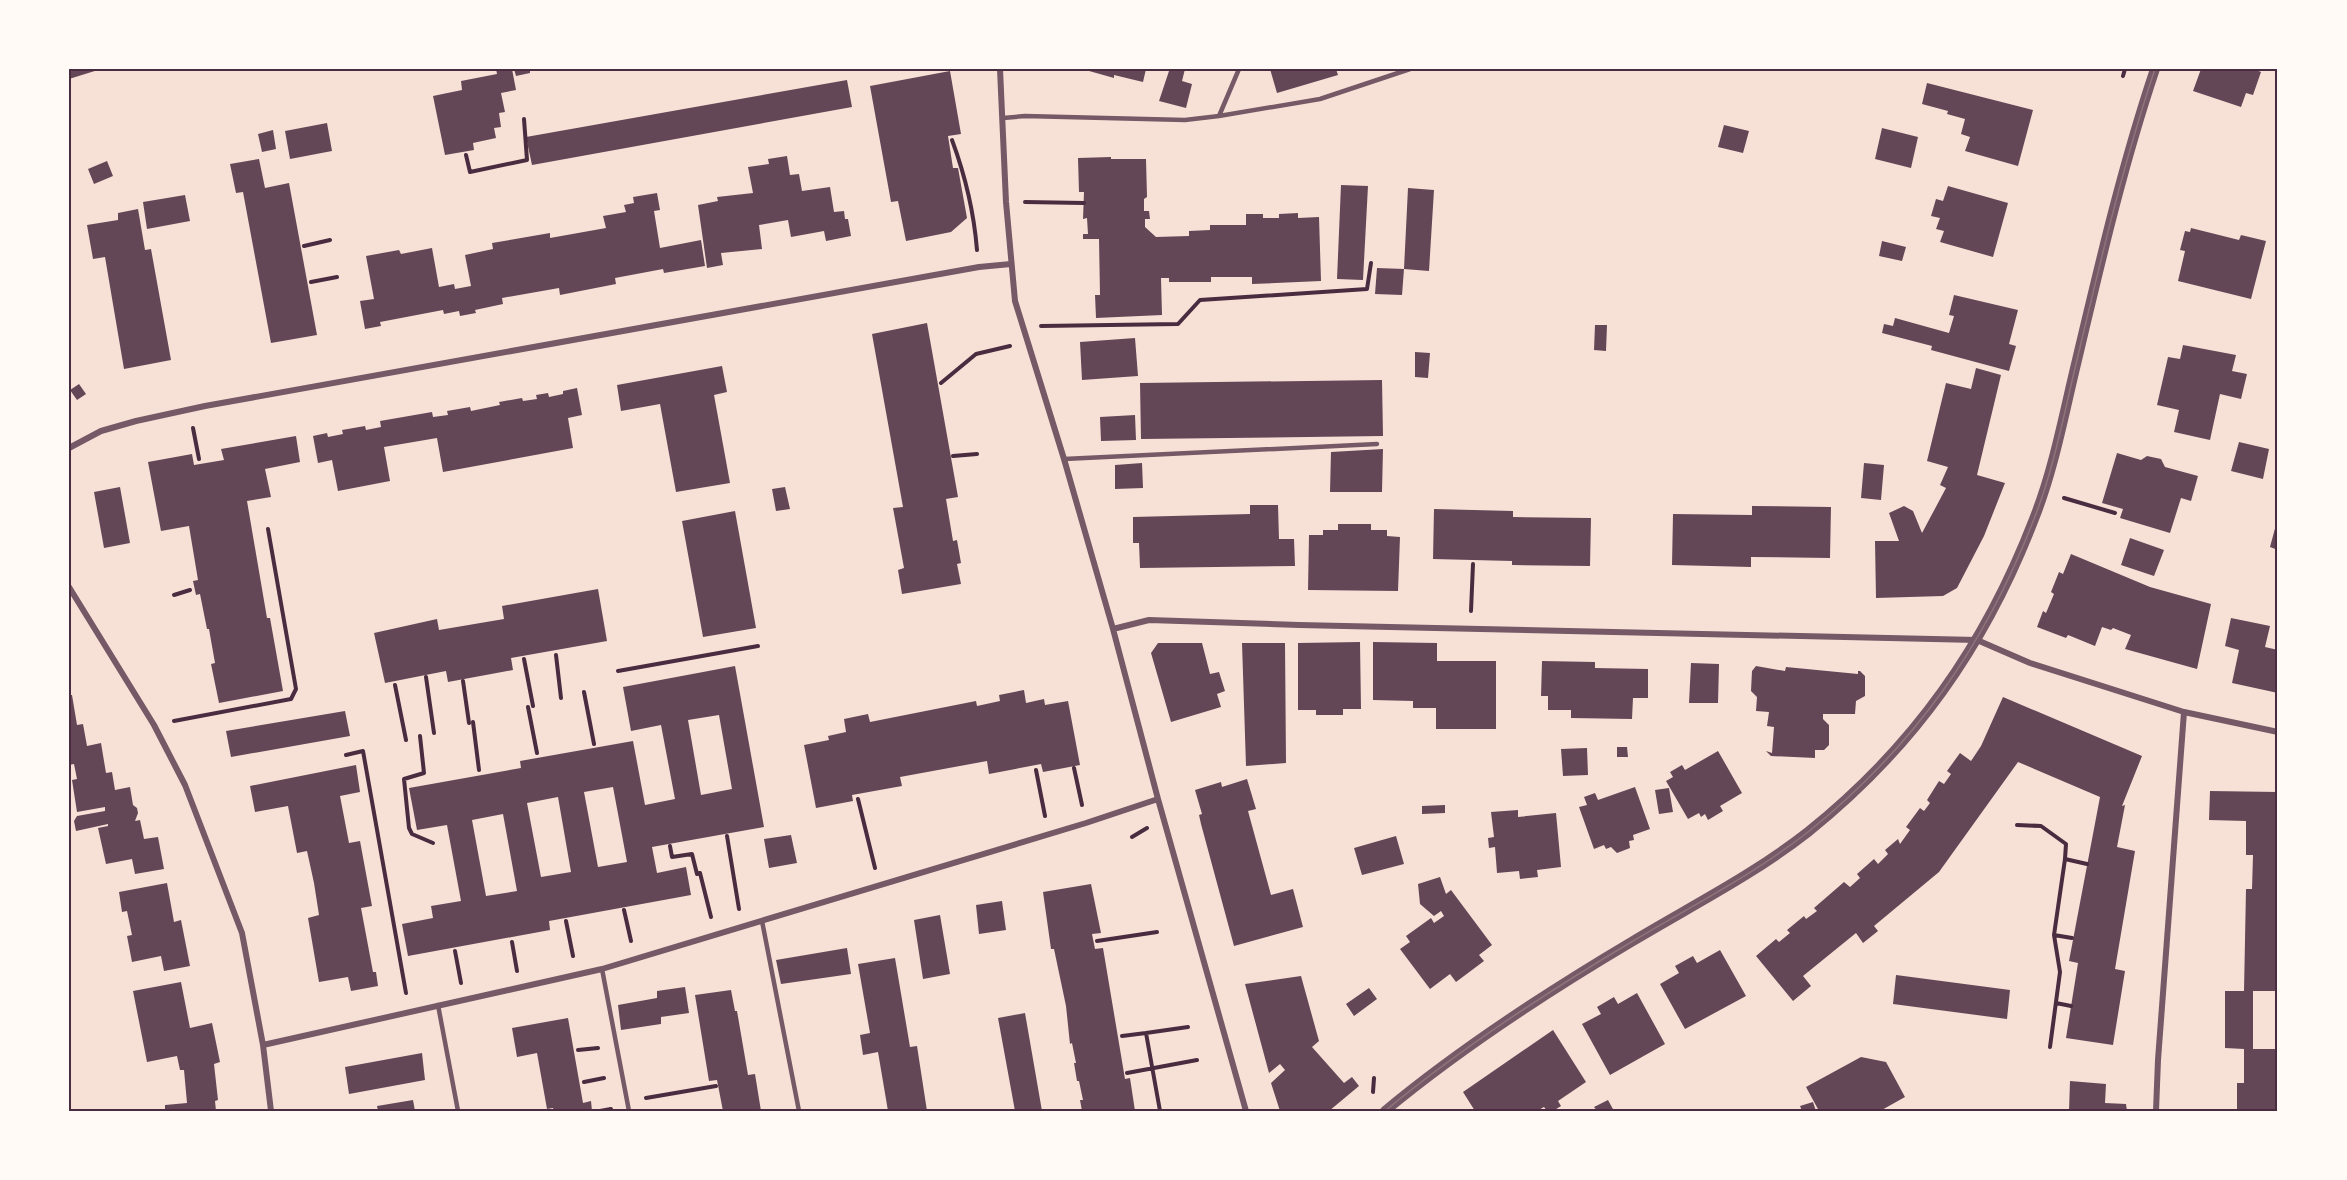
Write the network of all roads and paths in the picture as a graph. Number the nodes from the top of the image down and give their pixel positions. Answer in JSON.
{"nodes":[{"id":1,"x":1000,"y":69,"type":"edge"},
{"id":2,"x":1239,"y":69,"type":"edge"},
{"id":3,"x":1410,"y":69,"type":"edge"},
{"id":4,"x":2125,"y":69,"type":"edge"},
{"id":5,"x":2155,"y":69,"type":"edge"},
{"id":6,"x":2123,"y":75,"type":"dead end"},
{"id":7,"x":1219,"y":116,"type":"junction"},
{"id":8,"x":1003,"y":118,"type":"junction"},
{"id":9,"x":524,"y":119,"type":"dead end"},
{"id":10,"x":952,"y":140,"type":"dead end"},
{"id":11,"x":466,"y":155,"type":"dead end"},
{"id":12,"x":1006,"y":202,"type":"junction"},
{"id":13,"x":1084,"y":203,"type":"dead end"},
{"id":14,"x":330,"y":240,"type":"dead end"},
{"id":15,"x":304,"y":246,"type":"dead end"},
{"id":16,"x":1371,"y":262,"type":"dead end"},
{"id":17,"x":1011,"y":264,"type":"junction"},
{"id":18,"x":979,"y":267,"type":"junction"},
{"id":19,"x":337,"y":277,"type":"dead end"},
{"id":20,"x":311,"y":282,"type":"dead end"},
{"id":21,"x":1023,"y":327,"type":"junction"},
{"id":22,"x":1028,"y":343,"type":"junction"},
{"id":23,"x":941,"y":383,"type":"dead end"},
{"id":24,"x":190,"y":410,"type":"junction"},
{"id":25,"x":1377,"y":444,"type":"dead end"},
{"id":26,"x":69,"y":448,"type":"edge"},
{"id":27,"x":977,"y":454,"type":"dead end"},
{"id":28,"x":954,"y":456,"type":"dead end"},
{"id":29,"x":199,"y":459,"type":"dead end"},
{"id":30,"x":1064,"y":459,"type":"junction"},
{"id":31,"x":2043,"y":493,"type":"junction"},
{"id":32,"x":2115,"y":513,"type":"dead end"},
{"id":33,"x":268,"y":529,"type":"dead end"},
{"id":34,"x":1473,"y":564,"type":"dead end"},
{"id":35,"x":69,"y":587,"type":"edge"},
{"id":36,"x":190,"y":590,"type":"dead end"},
{"id":37,"x":174,"y":595,"type":"dead end"},
{"id":38,"x":1470,"y":629,"type":"junction"},
{"id":39,"x":1113,"y":630,"type":"junction"},
{"id":40,"x":1977,"y":640,"type":"junction"},
{"id":41,"x":758,"y":646,"type":"dead end"},
{"id":42,"x":556,"y":655,"type":"dead end"},
{"id":43,"x":524,"y":659,"type":"dead end"},
{"id":44,"x":618,"y":670,"type":"dead end"},
{"id":45,"x":426,"y":677,"type":"dead end"},
{"id":46,"x":463,"y":681,"type":"dead end"},
{"id":47,"x":395,"y":685,"type":"dead end"},
{"id":48,"x":584,"y":692,"type":"dead end"},
{"id":49,"x":561,"y":698,"type":"dead end"},
{"id":50,"x":533,"y":706,"type":"dead end"},
{"id":51,"x":528,"y":707,"type":"dead end"},
{"id":52,"x":2184,"y":712,"type":"junction"},
{"id":53,"x":154,"y":725,"type":"junction"},
{"id":54,"x":2278,"y":732,"type":"edge"},
{"id":55,"x":434,"y":733,"type":"dead end"},
{"id":56,"x":420,"y":736,"type":"dead end"},
{"id":57,"x":406,"y":740,"type":"dead end"},
{"id":58,"x":594,"y":744,"type":"dead end"},
{"id":59,"x":537,"y":753,"type":"dead end"},
{"id":60,"x":346,"y":755,"type":"dead end"},
{"id":61,"x":1074,"y":768,"type":"dead end"},
{"id":62,"x":479,"y":770,"type":"dead end"},
{"id":63,"x":1036,"y":770,"type":"dead end"},
{"id":64,"x":858,"y":799,"type":"dead end"},
{"id":65,"x":1158,"y":799,"type":"junction"},
{"id":66,"x":1086,"y":823,"type":"junction"},
{"id":67,"x":2018,"y":825,"type":"dead end"},
{"id":68,"x":1141,"y":832,"type":"dead end"},
{"id":69,"x":1049,"y":834,"type":"junction"},
{"id":70,"x":727,"y":836,"type":"dead end"},
{"id":71,"x":1132,"y":837,"type":"dead end"},
{"id":72,"x":433,"y":843,"type":"dead end"},
{"id":73,"x":669,"y":846,"type":"dead end"},
{"id":74,"x":2065,"y":859,"type":"junction"},
{"id":75,"x":2087,"y":864,"type":"dead end"},
{"id":76,"x":879,"y":885,"type":"junction"},
{"id":77,"x":624,"y":910,"type":"dead end"},
{"id":78,"x":566,"y":921,"type":"dead end"},
{"id":79,"x":762,"y":921,"type":"junction"},
{"id":80,"x":742,"y":926,"type":"junction"},
{"id":81,"x":1157,"y":932,"type":"dead end"},
{"id":82,"x":716,"y":934,"type":"junction"},
{"id":83,"x":2054,"y":935,"type":"junction"},
{"id":84,"x":2072,"y":938,"type":"dead end"},
{"id":85,"x":1097,"y":941,"type":"dead end"},
{"id":86,"x":512,"y":942,"type":"dead end"},
{"id":87,"x":455,"y":951,"type":"dead end"},
{"id":88,"x":635,"y":959,"type":"junction"},
{"id":89,"x":602,"y":969,"type":"junction"},
{"id":90,"x":577,"y":974,"type":"junction"},
{"id":91,"x":519,"y":987,"type":"junction"},
{"id":92,"x":464,"y":999,"type":"junction"},
{"id":93,"x":2056,"y":1003,"type":"junction"},
{"id":94,"x":438,"y":1005,"type":"junction"},
{"id":95,"x":2071,"y":1006,"type":"dead end"},
{"id":96,"x":409,"y":1012,"type":"junction"},
{"id":97,"x":1188,"y":1027,"type":"dead end"},
{"id":98,"x":1146,"y":1033,"type":"junction"},
{"id":99,"x":1122,"y":1036,"type":"dead end"},
{"id":100,"x":264,"y":1045,"type":"junction"},
{"id":101,"x":2050,"y":1047,"type":"dead end"},
{"id":102,"x":1197,"y":1060,"type":"dead end"},
{"id":103,"x":1152,"y":1069,"type":"junction"},
{"id":104,"x":1127,"y":1073,"type":"dead end"},
{"id":105,"x":1374,"y":1078,"type":"dead end"},
{"id":106,"x":716,"y":1086,"type":"dead end"},
{"id":107,"x":1372,"y":1091,"type":"dead end"},
{"id":108,"x":627,"y":1102,"type":"junction"},
{"id":109,"x":271,"y":1111,"type":"edge"},
{"id":110,"x":458,"y":1111,"type":"edge"},
{"id":111,"x":629,"y":1111,"type":"edge"},
{"id":112,"x":798,"y":1111,"type":"edge"},
{"id":113,"x":1160,"y":1111,"type":"edge"},
{"id":114,"x":1246,"y":1111,"type":"edge"},
{"id":115,"x":1384,"y":1111,"type":"edge"},
{"id":116,"x":2156,"y":1111,"type":"edge"}],
"edges":[{"from":1,"to":8,"type":"street"},
{"from":2,"to":7,"type":"lane"},
{"from":3,"to":7,"type":"lane"},
{"from":4,"to":6,"type":"path"},
{"from":5,"to":31,"type":"street"},
{"from":7,"to":8,"type":"lane"},
{"from":8,"to":12,"type":"street"},
{"from":9,"to":11,"type":"path"},
{"from":10,"to":18,"type":"path"},
{"from":12,"to":13,"type":"path"},
{"from":12,"to":17,"type":"street"},
{"from":14,"to":15,"type":"path"},
{"from":16,"to":21,"type":"path"},
{"from":17,"to":18,"type":"street"},
{"from":17,"to":21,"type":"street"},
{"from":18,"to":24,"type":"street"},
{"from":19,"to":20,"type":"path"},
{"from":21,"to":22,"type":"street"},
{"from":22,"to":23,"type":"path"},
{"from":22,"to":30,"type":"street"},
{"from":24,"to":26,"type":"street"},
{"from":24,"to":29,"type":"path"},
{"from":25,"to":30,"type":"lane"},
{"from":27,"to":28,"type":"path"},
{"from":30,"to":39,"type":"street"},
{"from":31,"to":32,"type":"path"},
{"from":31,"to":40,"type":"street"},
{"from":33,"to":53,"type":"path"},
{"from":34,"to":38,"type":"path"},
{"from":35,"to":53,"type":"street"},
{"from":36,"to":37,"type":"path"},
{"from":38,"to":39,"type":"street"},
{"from":38,"to":40,"type":"street"},
{"from":39,"to":65,"type":"street"},
{"from":40,"to":52,"type":"street"},
{"from":40,"to":115,"type":"street"},
{"from":41,"to":44,"type":"path"},
{"from":42,"to":49,"type":"path"},
{"from":43,"to":50,"type":"path"},
{"from":45,"to":55,"type":"path"},
{"from":46,"to":62,"type":"path"},
{"from":47,"to":57,"type":"path"},
{"from":48,"to":58,"type":"path"},
{"from":51,"to":59,"type":"path"},
{"from":52,"to":54,"type":"street"},
{"from":52,"to":116,"type":"street"},
{"from":53,"to":100,"type":"street"},
{"from":56,"to":72,"type":"path"},
{"from":60,"to":96,"type":"path"},
{"from":61,"to":66,"type":"path"},
{"from":63,"to":69,"type":"path"},
{"from":64,"to":76,"type":"path"},
{"from":65,"to":66,"type":"street"},
{"from":65,"to":114,"type":"street"},
{"from":66,"to":69,"type":"street"},
{"from":67,"to":74,"type":"path"},
{"from":68,"to":71,"type":"path"},
{"from":69,"to":76,"type":"street"},
{"from":70,"to":80,"type":"path"},
{"from":73,"to":82,"type":"path"},
{"from":74,"to":75,"type":"path"},
{"from":74,"to":83,"type":"path"},
{"from":76,"to":79,"type":"street"},
{"from":77,"to":88,"type":"path"},
{"from":78,"to":90,"type":"path"},
{"from":79,"to":80,"type":"street"},
{"from":79,"to":112,"type":"lane"},
{"from":80,"to":82,"type":"street"},
{"from":81,"to":85,"type":"path"},
{"from":82,"to":88,"type":"street"},
{"from":83,"to":84,"type":"path"},
{"from":83,"to":93,"type":"path"},
{"from":86,"to":91,"type":"path"},
{"from":87,"to":92,"type":"path"},
{"from":88,"to":89,"type":"street"},
{"from":89,"to":90,"type":"street"},
{"from":89,"to":108,"type":"lane"},
{"from":90,"to":91,"type":"street"},
{"from":91,"to":92,"type":"street"},
{"from":92,"to":94,"type":"street"},
{"from":93,"to":95,"type":"path"},
{"from":93,"to":101,"type":"path"},
{"from":94,"to":96,"type":"street"},
{"from":94,"to":110,"type":"lane"},
{"from":96,"to":100,"type":"street"},
{"from":97,"to":98,"type":"path"},
{"from":98,"to":99,"type":"path"},
{"from":98,"to":103,"type":"path"},
{"from":100,"to":109,"type":"street"},
{"from":102,"to":103,"type":"path"},
{"from":103,"to":104,"type":"path"},
{"from":103,"to":113,"type":"path"},
{"from":105,"to":107,"type":"path"},
{"from":106,"to":108,"type":"path"},
{"from":108,"to":111,"type":"lane"}]}
